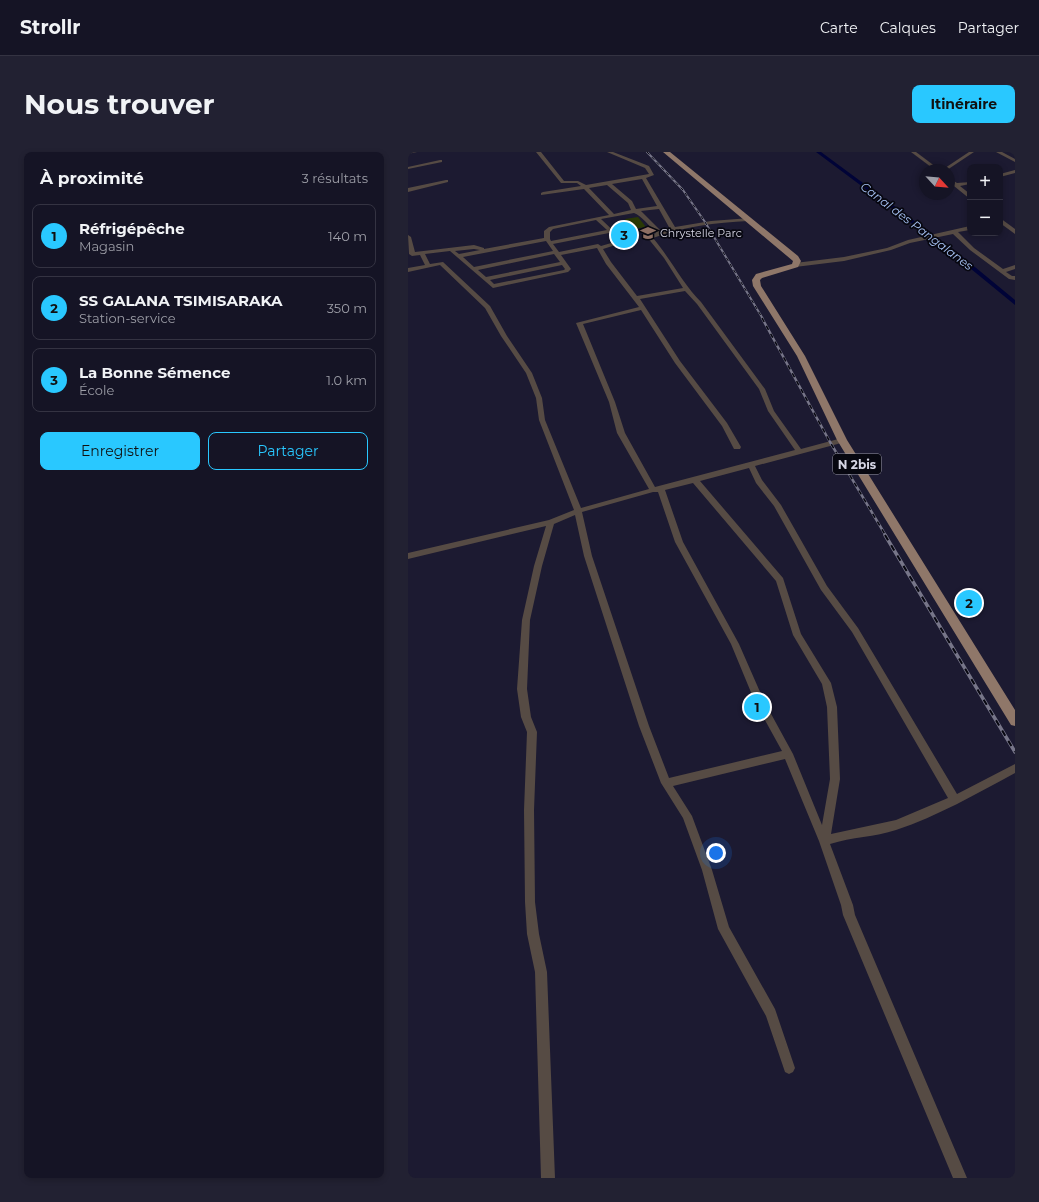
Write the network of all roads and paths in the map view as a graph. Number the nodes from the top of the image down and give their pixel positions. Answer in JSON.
{"nodes":[{"id":1,"x":415,"y":152,"type":"edge"},
{"id":2,"x":538,"y":152,"type":"edge"},
{"id":3,"x":609,"y":152,"type":"edge"},
{"id":4,"x":666,"y":152,"type":"edge"},
{"id":5,"x":913,"y":152,"type":"edge"},
{"id":6,"x":972,"y":152,"type":"edge"},
{"id":7,"x":998,"y":152,"type":"edge"},
{"id":8,"x":408,"y":154,"type":"edge"},
{"id":9,"x":440,"y":161,"type":"dead end"},
{"id":10,"x":1015,"y":161,"type":"edge"},
{"id":11,"x":930,"y":164,"type":"edge"},
{"id":12,"x":953,"y":164,"type":"edge"},
{"id":13,"x":408,"y":168,"type":"edge"},
{"id":14,"x":1015,"y":171,"type":"edge"},
{"id":15,"x":1003,"y":175,"type":"edge"},
{"id":16,"x":643,"y":177,"type":"junction"},
{"id":17,"x":446,"y":181,"type":"dead end"},
{"id":18,"x":608,"y":183,"type":"junction"},
{"id":19,"x":967,"y":183,"type":"edge"},
{"id":20,"x":955,"y":185,"type":"edge"},
{"id":21,"x":955,"y":186,"type":"edge"},
{"id":22,"x":585,"y":187,"type":"junction"},
{"id":23,"x":408,"y":190,"type":"edge"},
{"id":24,"x":543,"y":194,"type":"dead end"},
{"id":25,"x":967,"y":195,"type":"edge"},
{"id":26,"x":659,"y":207,"type":"junction"},
{"id":27,"x":634,"y":210,"type":"junction"},
{"id":28,"x":612,"y":215,"type":"junction"},
{"id":29,"x":598,"y":219,"type":"junction"},
{"id":30,"x":748,"y":219,"type":"junction"},
{"id":31,"x":1012,"y":222,"type":"dead end"},
{"id":32,"x":1003,"y":223,"type":"edge"},
{"id":33,"x":1015,"y":228,"type":"edge"},
{"id":34,"x":673,"y":229,"type":"junction"},
{"id":35,"x":967,"y":229,"type":"edge"},
{"id":36,"x":611,"y":231,"type":"junction"},
{"id":37,"x":953,"y":231,"type":"junction"},
{"id":38,"x":1015,"y":232,"type":"edge"},
{"id":39,"x":660,"y":233,"type":"junction"},
{"id":40,"x":408,"y":237,"type":"edge"},
{"id":41,"x":548,"y":241,"type":"junction"},
{"id":42,"x":600,"y":248,"type":"junction"},
{"id":43,"x":410,"y":249,"type":"edge"},
{"id":44,"x":450,"y":249,"type":"junction"},
{"id":45,"x":490,"y":250,"type":"junction"},
{"id":46,"x":422,"y":253,"type":"junction"},
{"id":47,"x":556,"y":253,"type":"junction"},
{"id":48,"x":455,"y":261,"type":"junction"},
{"id":49,"x":795,"y":265,"type":"junction"},
{"id":50,"x":428,"y":266,"type":"junction"},
{"id":51,"x":1015,"y":267,"type":"edge"},
{"id":52,"x":473,"y":269,"type":"junction"},
{"id":53,"x":408,"y":270,"type":"edge"},
{"id":54,"x":1002,"y":271,"type":"junction"},
{"id":55,"x":1015,"y":278,"type":"edge"},
{"id":56,"x":687,"y":289,"type":"junction"},
{"id":57,"x":636,"y":298,"type":"junction"},
{"id":58,"x":642,"y":308,"type":"junction"},
{"id":59,"x":842,"y":440,"type":"junction"},
{"id":60,"x":737,"y":447,"type":"dead end"},
{"id":61,"x":799,"y":451,"type":"junction"},
{"id":62,"x":751,"y":465,"type":"junction"},
{"id":63,"x":696,"y":480,"type":"junction"},
{"id":64,"x":657,"y":490,"type":"junction"},
{"id":65,"x":578,"y":511,"type":"junction"},
{"id":66,"x":551,"y":522,"type":"junction"},
{"id":67,"x":408,"y":556,"type":"edge"},
{"id":68,"x":1015,"y":721,"type":"edge"},
{"id":69,"x":788,"y":754,"type":"junction"},
{"id":70,"x":1015,"y":768,"type":"edge"},
{"id":71,"x":666,"y":783,"type":"junction"},
{"id":72,"x":955,"y":800,"type":"junction"},
{"id":73,"x":824,"y":841,"type":"junction"},
{"id":74,"x":789,"y":1068,"type":"dead end"},
{"id":75,"x":548,"y":1178,"type":"edge"},
{"id":76,"x":960,"y":1178,"type":"edge"}],
"edges":[{"from":1,"to":8,"type":"street"},
{"from":2,"to":22,"type":"street"},
{"from":3,"to":16,"type":"street"},
{"from":4,"to":30,"type":"main road"},
{"from":5,"to":11,"type":"street"},
{"from":6,"to":12,"type":"street"},
{"from":7,"to":10,"type":"street"},
{"from":9,"to":13,"type":"street"},
{"from":14,"to":15,"type":"street"},
{"from":16,"to":18,"type":"street"},
{"from":16,"to":26,"type":"street"},
{"from":17,"to":23,"type":"street"},
{"from":18,"to":22,"type":"street"},
{"from":18,"to":27,"type":"street"},
{"from":19,"to":20,"type":"street"},
{"from":21,"to":25,"type":"street"},
{"from":22,"to":24,"type":"street"},
{"from":22,"to":28,"type":"street"},
{"from":26,"to":27,"type":"street"},
{"from":26,"to":34,"type":"street"},
{"from":27,"to":28,"type":"street"},
{"from":27,"to":39,"type":"street"},
{"from":28,"to":29,"type":"street"},
{"from":29,"to":36,"type":"street"},
{"from":29,"to":41,"type":"street"},
{"from":30,"to":34,"type":"street"},
{"from":30,"to":49,"type":"main road"},
{"from":31,"to":32,"type":"street"},
{"from":32,"to":33,"type":"street"},
{"from":32,"to":38,"type":"street"},
{"from":34,"to":39,"type":"street"},
{"from":35,"to":37,"type":"street"},
{"from":36,"to":41,"type":"street"},
{"from":36,"to":42,"type":"street"},
{"from":37,"to":49,"type":"street"},
{"from":37,"to":54,"type":"street"},
{"from":39,"to":56,"type":"street"},
{"from":40,"to":43,"type":"street"},
{"from":41,"to":45,"type":"street"},
{"from":41,"to":47,"type":"street"},
{"from":42,"to":47,"type":"street"},
{"from":42,"to":57,"type":"street"},
{"from":43,"to":46,"type":"street"},
{"from":44,"to":45,"type":"street"},
{"from":44,"to":46,"type":"street"},
{"from":44,"to":48,"type":"street"},
{"from":45,"to":48,"type":"street"},
{"from":46,"to":50,"type":"street"},
{"from":47,"to":52,"type":"street"},
{"from":47,"to":52,"type":"street"},
{"from":48,"to":50,"type":"street"},
{"from":48,"to":52,"type":"street"},
{"from":48,"to":65,"type":"street"},
{"from":49,"to":59,"type":"main road","number":"N 2bis"},
{"from":50,"to":53,"type":"street"},
{"from":51,"to":54,"type":"street"},
{"from":54,"to":55,"type":"street"},
{"from":56,"to":57,"type":"street"},
{"from":56,"to":61,"type":"street"},
{"from":57,"to":58,"type":"street"},
{"from":58,"to":60,"type":"street"},
{"from":58,"to":64,"type":"street"},
{"from":59,"to":61,"type":"street"},
{"from":59,"to":68,"type":"main road","number":"N 2bis"},
{"from":61,"to":62,"type":"street"},
{"from":62,"to":63,"type":"street"},
{"from":62,"to":72,"type":"street"},
{"from":63,"to":64,"type":"street"},
{"from":63,"to":73,"type":"street"},
{"from":64,"to":65,"type":"street"},
{"from":64,"to":69,"type":"street"},
{"from":65,"to":66,"type":"street"},
{"from":65,"to":71,"type":"street"},
{"from":66,"to":67,"type":"street"},
{"from":66,"to":75,"type":"street"},
{"from":69,"to":71,"type":"street"},
{"from":69,"to":73,"type":"street"},
{"from":70,"to":72,"type":"street"},
{"from":71,"to":74,"type":"street"},
{"from":72,"to":73,"type":"street"},
{"from":73,"to":76,"type":"street"}]}
